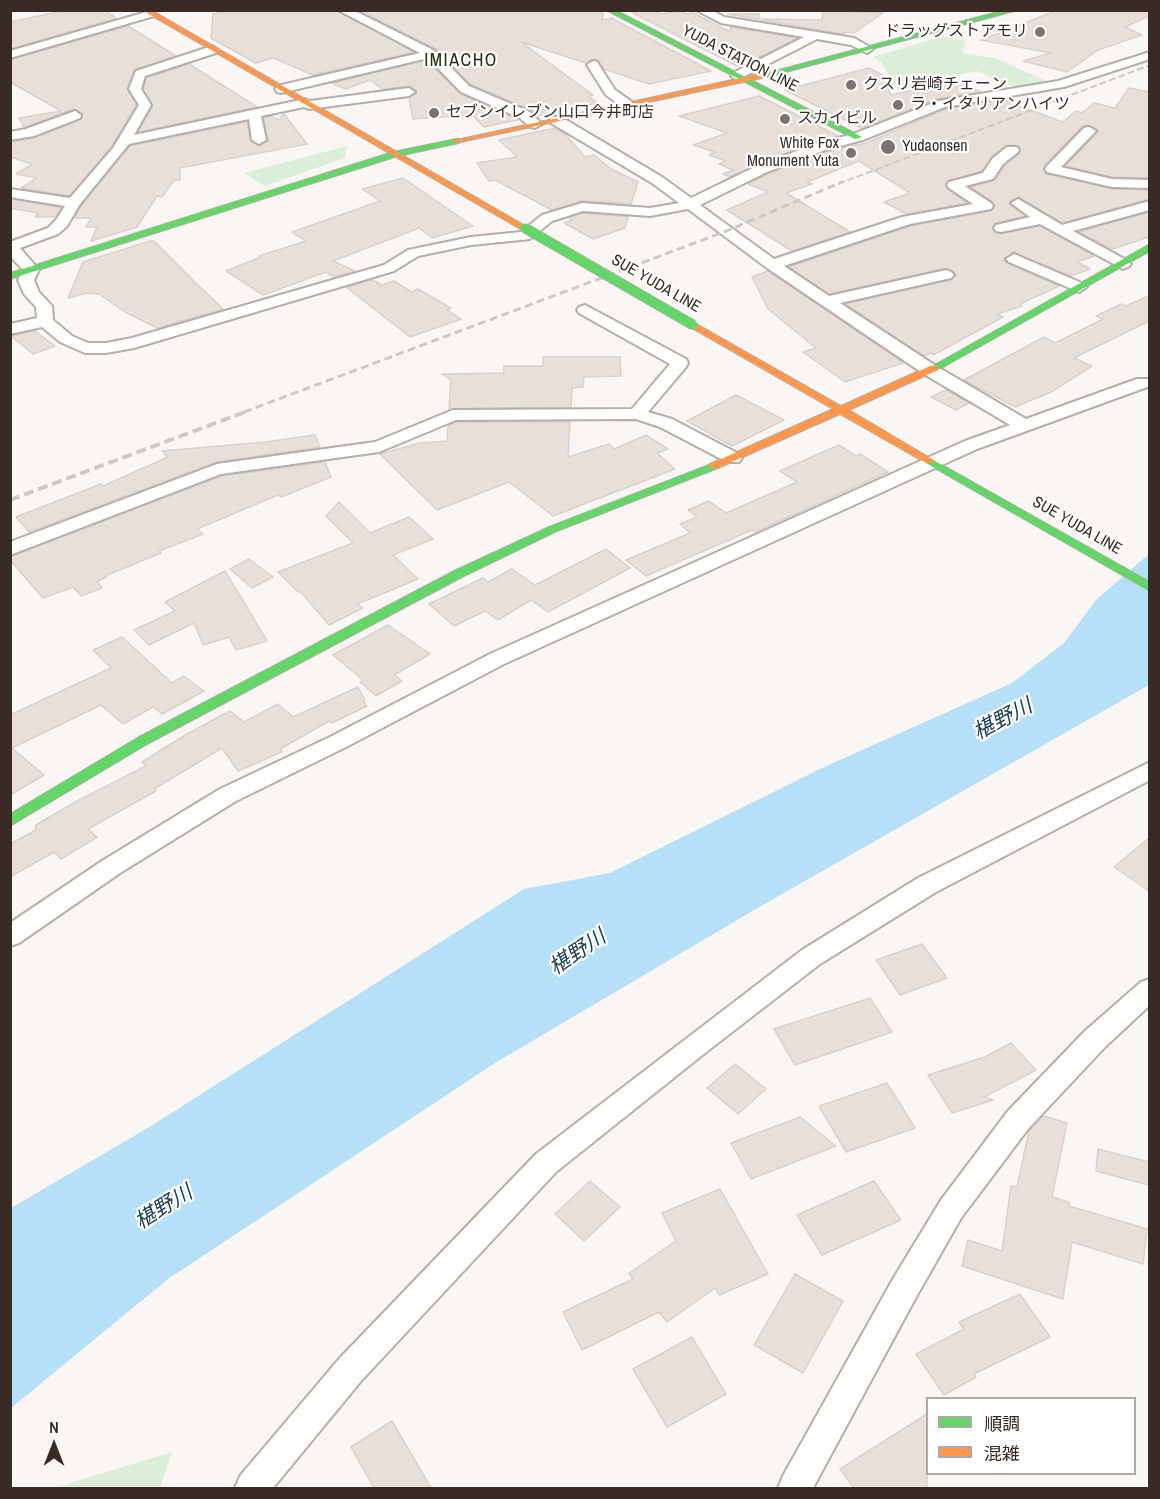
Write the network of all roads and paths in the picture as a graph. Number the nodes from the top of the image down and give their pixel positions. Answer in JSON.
{"nodes":[{"id":1,"x":343,"y":10,"type":"edge"},
{"id":2,"x":609,"y":10,"type":"edge"},
{"id":3,"x":701,"y":10,"type":"edge"},
{"id":4,"x":1015,"y":10,"type":"edge"},
{"id":5,"x":152,"y":12,"type":"edge"},
{"id":6,"x":817,"y":35,"type":"junction"},
{"id":7,"x":867,"y":49,"type":"junction"},
{"id":8,"x":212,"y":50,"type":"junction"},
{"id":9,"x":431,"y":54,"type":"junction"},
{"id":10,"x":10,"y":55,"type":"edge"},
{"id":11,"x":1149,"y":55,"type":"edge"},
{"id":12,"x":593,"y":65,"type":"dead end"},
{"id":13,"x":741,"y":78,"type":"junction"},
{"id":14,"x":281,"y":89,"type":"junction"},
{"id":15,"x":409,"y":92,"type":"dead end"},
{"id":16,"x":307,"y":104,"type":"junction"},
{"id":17,"x":628,"y":105,"type":"junction"},
{"id":18,"x":255,"y":113,"type":"junction"},
{"id":19,"x":75,"y":115,"type":"dead end"},
{"id":20,"x":556,"y":120,"type":"junction"},
{"id":21,"x":535,"y":124,"type":"junction"},
{"id":22,"x":179,"y":129,"type":"junction"},
{"id":23,"x":1089,"y":131,"type":"dead end"},
{"id":24,"x":10,"y":136,"type":"edge"},
{"id":25,"x":858,"y":137,"type":"junction"},
{"id":26,"x":259,"y":140,"type":"dead end"},
{"id":27,"x":126,"y":141,"type":"junction"},
{"id":28,"x":176,"y":149,"type":"dead end"},
{"id":29,"x":1012,"y":150,"type":"dead end"},
{"id":30,"x":396,"y":154,"type":"junction"},
{"id":31,"x":1149,"y":184,"type":"edge"},
{"id":32,"x":10,"y":193,"type":"edge"},
{"id":33,"x":1018,"y":203,"type":"dead end"},
{"id":34,"x":74,"y":204,"type":"junction"},
{"id":35,"x":689,"y":205,"type":"junction"},
{"id":36,"x":1149,"y":205,"type":"edge"},
{"id":37,"x":1042,"y":219,"type":"junction"},
{"id":38,"x":1001,"y":228,"type":"dead end"},
{"id":39,"x":1060,"y":230,"type":"junction"},
{"id":40,"x":11,"y":247,"type":"edge"},
{"id":41,"x":1149,"y":247,"type":"edge"},
{"id":42,"x":1014,"y":259,"type":"dead end"},
{"id":43,"x":1123,"y":264,"type":"junction"},
{"id":44,"x":772,"y":265,"type":"junction"},
{"id":45,"x":31,"y":270,"type":"junction"},
{"id":46,"x":945,"y":275,"type":"dead end"},
{"id":47,"x":10,"y":276,"type":"edge"},
{"id":48,"x":1079,"y":287,"type":"junction"},
{"id":49,"x":828,"y":301,"type":"junction"},
{"id":50,"x":585,"y":310,"type":"dead end"},
{"id":51,"x":45,"y":321,"type":"junction"},
{"id":52,"x":10,"y":329,"type":"edge"},
{"id":53,"x":930,"y":370,"type":"junction"},
{"id":54,"x":1143,"y":383,"type":"dead end"},
{"id":55,"x":843,"y":410,"type":"junction"},
{"id":56,"x":637,"y":414,"type":"junction"},
{"id":57,"x":1025,"y":426,"type":"junction"},
{"id":58,"x":733,"y":458,"type":"junction"},
{"id":59,"x":943,"y":467,"type":"junction"},
{"id":60,"x":10,"y":549,"type":"edge"},
{"id":61,"x":1149,"y":587,"type":"edge"},
{"id":62,"x":1149,"y":770,"type":"edge"},
{"id":63,"x":10,"y":821,"type":"edge"},
{"id":64,"x":10,"y":936,"type":"edge"},
{"id":65,"x":1149,"y":989,"type":"edge"},
{"id":66,"x":252,"y":1488,"type":"edge"},
{"id":67,"x":795,"y":1488,"type":"edge"}],
"edges":[{"from":1,"to":9,"type":"street"},
{"from":2,"to":13,"type":"street","name":"YUDA STATION LINE"},
{"from":3,"to":6,"type":"street"},
{"from":4,"to":7,"type":"street"},
{"from":5,"to":8,"type":"street","name":"SUE YUDA LINE"},
{"from":5,"to":10,"type":"street"},
{"from":6,"to":7,"type":"street"},
{"from":6,"to":13,"type":"street"},
{"from":7,"to":13,"type":"street"},
{"from":8,"to":14,"type":"street","name":"SUE YUDA LINE"},
{"from":8,"to":27,"type":"street"},
{"from":9,"to":14,"type":"street"},
{"from":9,"to":21,"type":"street"},
{"from":11,"to":25,"type":"street"},
{"from":12,"to":17,"type":"street"},
{"from":13,"to":17,"type":"street"},
{"from":13,"to":25,"type":"street","name":"YUDA STATION LINE"},
{"from":14,"to":16,"type":"street","name":"SUE YUDA LINE"},
{"from":15,"to":16,"type":"street"},
{"from":16,"to":18,"type":"street"},
{"from":16,"to":30,"type":"street","name":"SUE YUDA LINE"},
{"from":17,"to":20,"type":"street"},
{"from":18,"to":22,"type":"street"},
{"from":18,"to":26,"type":"street"},
{"from":19,"to":24,"type":"street"},
{"from":20,"to":21,"type":"street"},
{"from":20,"to":35,"type":"street"},
{"from":21,"to":30,"type":"street"},
{"from":22,"to":27,"type":"street"},
{"from":22,"to":28,"type":"street"},
{"from":23,"to":31,"type":"street"},
{"from":25,"to":35,"type":"street"},
{"from":27,"to":34,"type":"street"},
{"from":29,"to":44,"type":"street"},
{"from":30,"to":45,"type":"street"},
{"from":30,"to":55,"type":"street","name":"SUE YUDA LINE","bridge":true},
{"from":32,"to":34,"type":"street"},
{"from":33,"to":37,"type":"street"},
{"from":34,"to":40,"type":"street"},
{"from":35,"to":44,"type":"street"},
{"from":35,"to":51,"type":"street"},
{"from":36,"to":39,"type":"street"},
{"from":37,"to":38,"type":"street"},
{"from":37,"to":39,"type":"street"},
{"from":39,"to":43,"type":"street"},
{"from":40,"to":45,"type":"street"},
{"from":41,"to":43,"type":"street"},
{"from":42,"to":48,"type":"street"},
{"from":43,"to":48,"type":"street"},
{"from":44,"to":49,"type":"street"},
{"from":45,"to":47,"type":"street"},
{"from":45,"to":51,"type":"street"},
{"from":46,"to":49,"type":"street"},
{"from":48,"to":53,"type":"street"},
{"from":49,"to":53,"type":"street"},
{"from":50,"to":56,"type":"street"},
{"from":51,"to":52,"type":"street"},
{"from":53,"to":55,"type":"street"},
{"from":53,"to":57,"type":"street"},
{"from":54,"to":57,"type":"street"},
{"from":55,"to":58,"type":"street"},
{"from":55,"to":59,"type":"street","name":"SUE YUDA LINE"},
{"from":56,"to":58,"type":"street"},
{"from":56,"to":60,"type":"street"},
{"from":57,"to":59,"type":"street"},
{"from":58,"to":63,"type":"street"},
{"from":59,"to":61,"type":"street","name":"SUE YUDA LINE"},
{"from":59,"to":64,"type":"street"},
{"from":62,"to":66,"type":"street"},
{"from":65,"to":67,"type":"street"}]}
